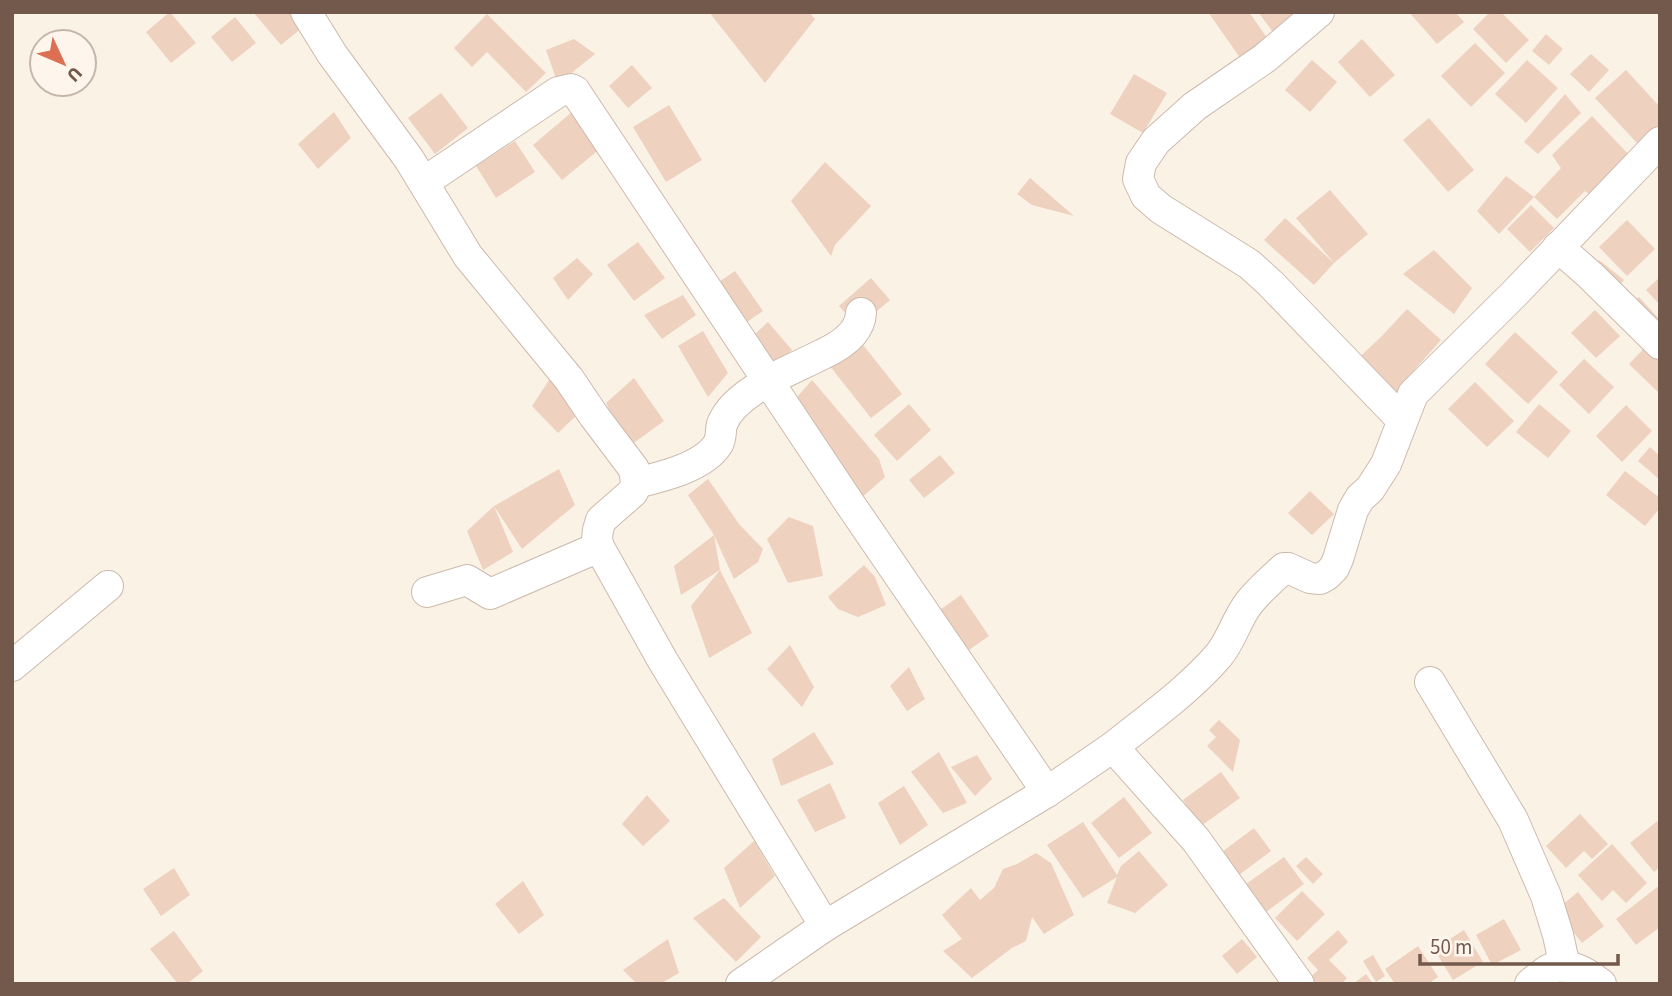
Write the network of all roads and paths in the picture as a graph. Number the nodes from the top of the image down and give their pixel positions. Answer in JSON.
{"nodes":[{"id":1,"x":306,"y":12,"type":"edge"},
{"id":2,"x":1319,"y":12,"type":"edge"},
{"id":3,"x":1660,"y":142,"type":"edge"},
{"id":4,"x":424,"y":182,"type":"junction"},
{"id":5,"x":1558,"y":247,"type":"junction"},
{"id":6,"x":861,"y":313,"type":"dead end"},
{"id":7,"x":1660,"y":344,"type":"edge"},
{"id":8,"x":769,"y":381,"type":"junction"},
{"id":9,"x":1401,"y":425,"type":"junction"},
{"id":10,"x":636,"y":482,"type":"junction"},
{"id":11,"x":599,"y":547,"type":"junction"},
{"id":12,"x":108,"y":586,"type":"dead end"},
{"id":13,"x":427,"y":592,"type":"dead end"},
{"id":14,"x":12,"y":666,"type":"edge"},
{"id":15,"x":1430,"y":682,"type":"dead end"},
{"id":16,"x":1113,"y":747,"type":"junction"},
{"id":17,"x":1047,"y":792,"type":"junction"},
{"id":18,"x":825,"y":926,"type":"junction"},
{"id":19,"x":1565,"y":967,"type":"junction"},
{"id":20,"x":741,"y":984,"type":"edge"},
{"id":21,"x":1299,"y":984,"type":"edge"},
{"id":22,"x":1530,"y":984,"type":"edge"},
{"id":23,"x":1601,"y":984,"type":"edge"}],
"edges":[{"from":1,"to":4,"type":"street"},
{"from":2,"to":9,"type":"street"},
{"from":3,"to":5,"type":"street"},
{"from":4,"to":8,"type":"street"},
{"from":4,"to":10,"type":"street"},
{"from":5,"to":7,"type":"street"},
{"from":5,"to":9,"type":"street"},
{"from":6,"to":8,"type":"street"},
{"from":8,"to":10,"type":"street"},
{"from":8,"to":17,"type":"street"},
{"from":9,"to":16,"type":"street"},
{"from":10,"to":11,"type":"street"},
{"from":11,"to":13,"type":"street"},
{"from":11,"to":18,"type":"street"},
{"from":12,"to":14,"type":"street"},
{"from":15,"to":19,"type":"street"},
{"from":16,"to":17,"type":"street"},
{"from":16,"to":21,"type":"street"},
{"from":17,"to":18,"type":"street"},
{"from":18,"to":20,"type":"street"},
{"from":19,"to":22,"type":"street"},
{"from":19,"to":23,"type":"street"}]}
